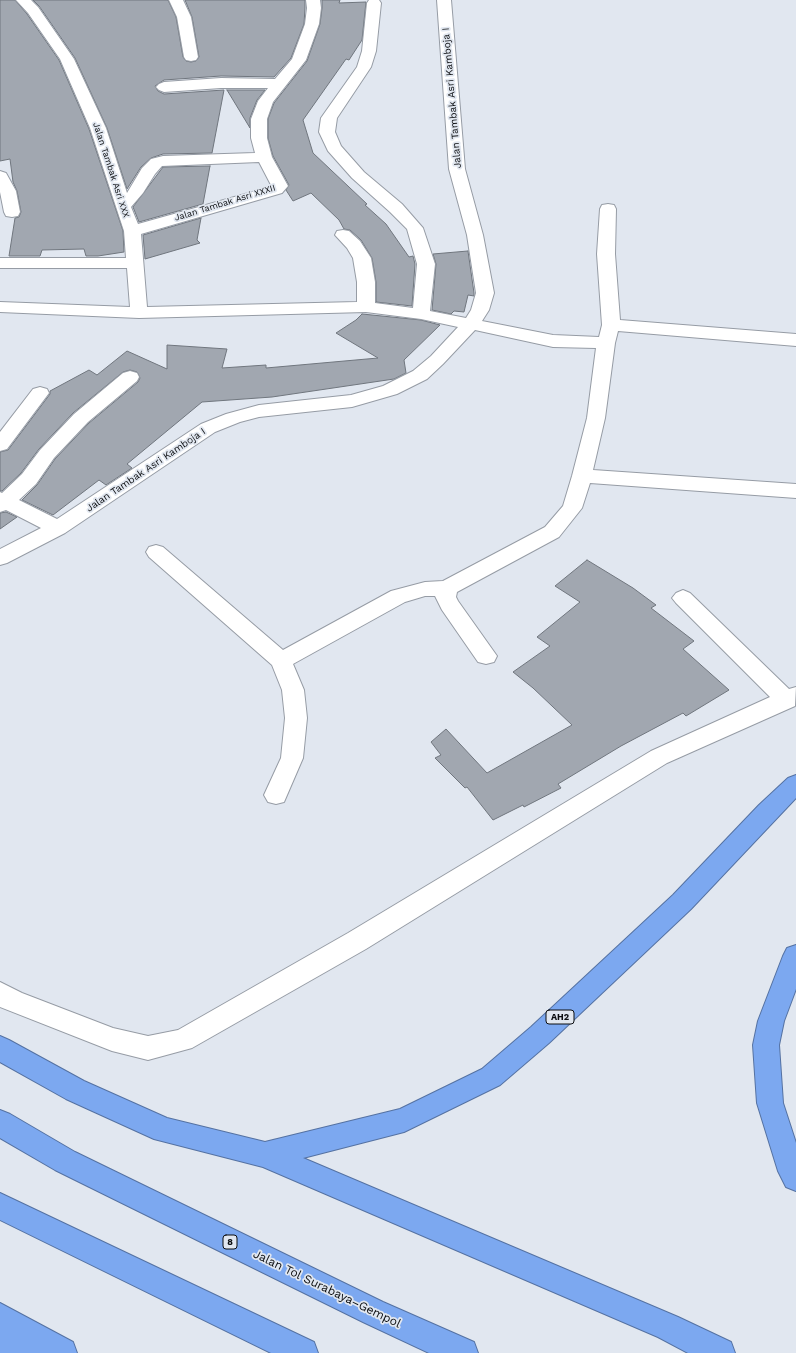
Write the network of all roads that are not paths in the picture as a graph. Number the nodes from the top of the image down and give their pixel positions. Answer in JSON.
{"nodes":[{"id":1,"x":23,"y":0,"type":"edge"},
{"id":2,"x":176,"y":0,"type":"edge"},
{"id":3,"x":313,"y":0,"type":"edge"},
{"id":4,"x":444,"y":0,"type":"edge"},
{"id":5,"x":374,"y":3,"type":"dead end"},
{"id":6,"x":191,"y":57,"type":"dead end"},
{"id":7,"x":278,"y":84,"type":"junction"},
{"id":8,"x":164,"y":87,"type":"dead end"},
{"id":9,"x":264,"y":157,"type":"junction"},
{"id":10,"x":0,"y":176,"type":"edge"},
{"id":11,"x":123,"y":207,"type":"junction"},
{"id":12,"x":608,"y":209,"type":"dead end"},
{"id":13,"x":12,"y":212,"type":"dead end"},
{"id":14,"x":132,"y":231,"type":"junction"},
{"id":15,"x":343,"y":235,"type":"dead end"},
{"id":16,"x":0,"y":263,"type":"edge"},
{"id":17,"x":135,"y":264,"type":"junction"},
{"id":18,"x":0,"y":307,"type":"edge"},
{"id":19,"x":366,"y":307,"type":"junction"},
{"id":20,"x":140,"y":313,"type":"junction"},
{"id":21,"x":421,"y":314,"type":"junction"},
{"id":22,"x":471,"y":324,"type":"junction"},
{"id":23,"x":611,"y":325,"type":"junction"},
{"id":24,"x":796,"y":340,"type":"edge"},
{"id":25,"x":606,"y":343,"type":"junction"},
{"id":26,"x":130,"y":377,"type":"dead end"},
{"id":27,"x":40,"y":393,"type":"dead end"},
{"id":28,"x":0,"y":445,"type":"edge"},
{"id":29,"x":582,"y":476,"type":"junction"},
{"id":30,"x":796,"y":491,"type":"edge"},
{"id":31,"x":2,"y":502,"type":"edge"},
{"id":32,"x":58,"y":528,"type":"junction"},
{"id":33,"x":156,"y":552,"type":"dead end"},
{"id":34,"x":0,"y":558,"type":"edge"},
{"id":35,"x":448,"y":588,"type":"junction"},
{"id":36,"x":683,"y":598,"type":"dead end"},
{"id":37,"x":486,"y":656,"type":"dead end"},
{"id":38,"x":281,"y":660,"type":"junction"},
{"id":39,"x":791,"y":698,"type":"edge"},
{"id":40,"x":796,"y":784,"type":"edge"},
{"id":41,"x":276,"y":794,"type":"dead end"},
{"id":42,"x":796,"y":956,"type":"edge"},
{"id":43,"x":0,"y":994,"type":"edge"},
{"id":44,"x":0,"y":1048,"type":"edge"},
{"id":45,"x":0,"y":1123,"type":"edge"},
{"id":46,"x":265,"y":1155,"type":"junction"},
{"id":47,"x":796,"y":1178,"type":"edge"},
{"id":48,"x":0,"y":1206,"type":"edge"},
{"id":49,"x":0,"y":1318,"type":"edge"},
{"id":50,"x":0,"y":1337,"type":"edge"},
{"id":51,"x":24,"y":1353,"type":"edge"},
{"id":52,"x":62,"y":1353,"type":"edge"},
{"id":53,"x":303,"y":1353,"type":"edge"},
{"id":54,"x":463,"y":1353,"type":"edge"},
{"id":55,"x":720,"y":1353,"type":"edge"}],
"edges":[{"from":1,"to":11,"type":"street","name":"Jalan Tambak Asri XXX"},
{"from":2,"to":6,"type":"street"},
{"from":3,"to":7,"type":"street","name":"Jalan Tambak Asri XXXII"},
{"from":4,"to":22,"type":"street","name":"Jalan Tambak Asri Kamboja I"},
{"from":5,"to":21,"type":"street"},
{"from":7,"to":8,"type":"street"},
{"from":7,"to":9,"type":"street","name":"Jalan Tambak Asri XXXII"},
{"from":9,"to":11,"type":"street"},
{"from":9,"to":14,"type":"street","name":"Jalan Tambak Asri XXXII"},
{"from":10,"to":13,"type":"street"},
{"from":11,"to":14,"type":"street","name":"Jalan Tambak Asri XXX"},
{"from":12,"to":23,"type":"street"},
{"from":14,"to":17,"type":"street","name":"Jalan Tambak Asri XXX"},
{"from":15,"to":19,"type":"street"},
{"from":16,"to":17,"type":"street"},
{"from":17,"to":20,"type":"street","name":"Jalan Tambak Asri XXX"},
{"from":18,"to":20,"type":"street"},
{"from":19,"to":20,"type":"street"},
{"from":19,"to":21,"type":"street"},
{"from":21,"to":22,"type":"street"},
{"from":22,"to":25,"type":"street"},
{"from":22,"to":32,"type":"street","name":"Jalan Tambak Asri Kamboja I"},
{"from":23,"to":24,"type":"street"},
{"from":23,"to":25,"type":"street"},
{"from":25,"to":29,"type":"street"},
{"from":26,"to":31,"type":"street"},
{"from":27,"to":28,"type":"street"},
{"from":29,"to":30,"type":"street"},
{"from":29,"to":35,"type":"street"},
{"from":31,"to":32,"type":"street"},
{"from":32,"to":34,"type":"street","name":"Jalan Tambak Asri Kamboja I"},
{"from":33,"to":38,"type":"street"},
{"from":35,"to":37,"type":"street"},
{"from":35,"to":38,"type":"street"},
{"from":36,"to":39,"type":"street"},
{"from":38,"to":41,"type":"street"},
{"from":39,"to":43,"type":"street"},
{"from":40,"to":46,"type":"highway","number":"AH2"},
{"from":42,"to":47,"type":"highway"},
{"from":44,"to":46,"type":"highway"},
{"from":45,"to":54,"type":"highway","name":"Jalan Tol Surabaya–Gempol","number":"8"},
{"from":46,"to":55,"type":"highway"},
{"from":48,"to":53,"type":"highway"},
{"from":49,"to":52,"type":"highway"},
{"from":50,"to":51,"type":"highway"}]}
